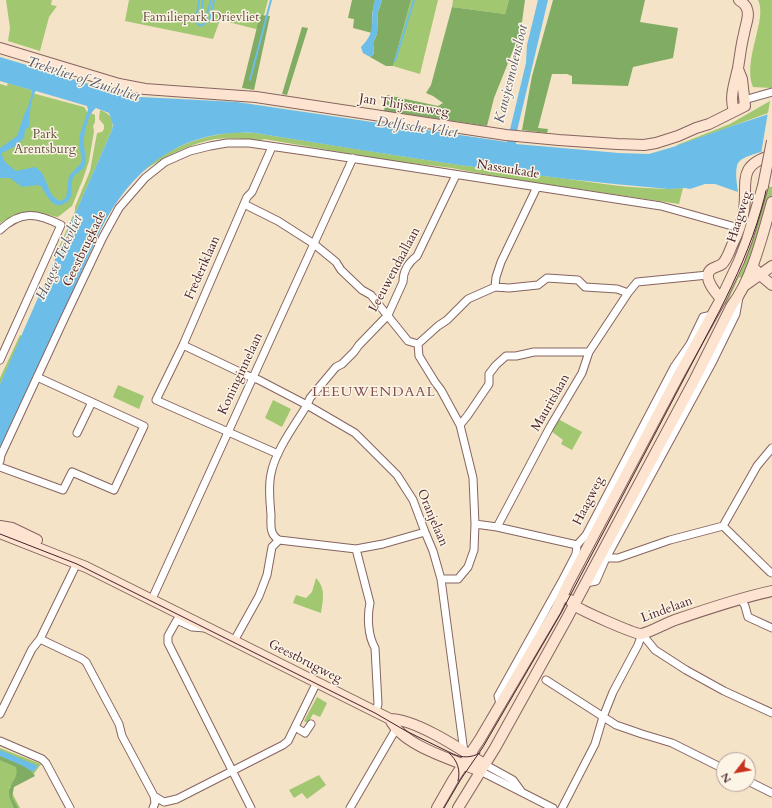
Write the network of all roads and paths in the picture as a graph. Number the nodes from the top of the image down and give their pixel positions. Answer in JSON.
{"nodes":[{"id":1,"x":739,"y":0,"type":"edge"},
{"id":2,"x":0,"y":42,"type":"edge"},
{"id":3,"x":0,"y":48,"type":"edge"},
{"id":4,"x":31,"y":58,"type":"junction"},
{"id":5,"x":738,"y":69,"type":"junction"},
{"id":6,"x":772,"y":92,"type":"edge"},
{"id":7,"x":744,"y":103,"type":"junction"},
{"id":8,"x":733,"y":108,"type":"junction"},
{"id":9,"x":772,"y":141,"type":"edge"},
{"id":10,"x":272,"y":147,"type":"junction"},
{"id":11,"x":772,"y":155,"type":"edge"},
{"id":12,"x":353,"y":158,"type":"junction"},
{"id":13,"x":456,"y":175,"type":"junction"},
{"id":14,"x":537,"y":187,"type":"junction"},
{"id":15,"x":772,"y":202,"type":"edge"},
{"id":16,"x":244,"y":204,"type":"junction"},
{"id":17,"x":739,"y":228,"type":"junction"},
{"id":18,"x":0,"y":230,"type":"edge"},
{"id":19,"x":314,"y":244,"type":"junction"},
{"id":20,"x":752,"y":264,"type":"junction"},
{"id":21,"x":772,"y":266,"type":"edge"},
{"id":22,"x":760,"y":275,"type":"junction"},
{"id":23,"x":710,"y":280,"type":"junction"},
{"id":24,"x":728,"y":283,"type":"junction"},
{"id":25,"x":772,"y":285,"type":"edge"},
{"id":26,"x":744,"y":286,"type":"junction"},
{"id":27,"x":495,"y":288,"type":"junction"},
{"id":28,"x":628,"y":293,"type":"junction"},
{"id":29,"x":739,"y":297,"type":"junction"},
{"id":30,"x":721,"y":299,"type":"junction"},
{"id":31,"x":388,"y":315,"type":"junction"},
{"id":32,"x":712,"y":316,"type":"junction"},
{"id":33,"x":183,"y":344,"type":"junction"},
{"id":34,"x":418,"y":344,"type":"junction"},
{"id":35,"x":589,"y":352,"type":"junction"},
{"id":36,"x":0,"y":360,"type":"edge"},
{"id":37,"x":38,"y":377,"type":"junction"},
{"id":38,"x":253,"y":378,"type":"junction"},
{"id":39,"x":92,"y":402,"type":"junction"},
{"id":40,"x":307,"y":405,"type":"junction"},
{"id":41,"x":460,"y":425,"type":"junction"},
{"id":42,"x":228,"y":432,"type":"junction"},
{"id":43,"x":77,"y":433,"type":"dead end"},
{"id":44,"x":772,"y":448,"type":"edge"},
{"id":45,"x":278,"y":454,"type":"junction"},
{"id":46,"x":0,"y":461,"type":"edge"},
{"id":47,"x":0,"y":467,"type":"edge"},
{"id":48,"x":475,"y":524,"type":"junction"},
{"id":49,"x":0,"y":526,"type":"edge"},
{"id":50,"x":723,"y":526,"type":"junction"},
{"id":51,"x":497,"y":527,"type":"junction"},
{"id":52,"x":425,"y":532,"type":"junction"},
{"id":53,"x":0,"y":533,"type":"edge"},
{"id":54,"x":279,"y":540,"type":"junction"},
{"id":55,"x":577,"y":545,"type":"junction"},
{"id":56,"x":356,"y":549,"type":"junction"},
{"id":57,"x":64,"y":557,"type":"junction"},
{"id":58,"x":606,"y":558,"type":"junction"},
{"id":59,"x":77,"y":563,"type":"junction"},
{"id":60,"x":772,"y":573,"type":"edge"},
{"id":61,"x":441,"y":579,"type":"junction"},
{"id":62,"x":586,"y":583,"type":"junction"},
{"id":63,"x":565,"y":590,"type":"junction"},
{"id":64,"x":772,"y":591,"type":"edge"},
{"id":65,"x":152,"y":599,"type":"junction"},
{"id":66,"x":741,"y":599,"type":"junction"},
{"id":67,"x":574,"y":605,"type":"junction"},
{"id":68,"x":556,"y":610,"type":"junction"},
{"id":69,"x":208,"y":628,"type":"junction"},
{"id":70,"x":772,"y":628,"type":"edge"},
{"id":71,"x":642,"y":634,"type":"junction"},
{"id":72,"x":40,"y":639,"type":"junction"},
{"id":73,"x":234,"y":641,"type":"junction"},
{"id":74,"x":546,"y":680,"type":"dead end"},
{"id":75,"x":317,"y":682,"type":"junction"},
{"id":76,"x":500,"y":704,"type":"junction"},
{"id":77,"x":376,"y":712,"type":"junction"},
{"id":78,"x":772,"y":713,"type":"edge"},
{"id":79,"x":0,"y":714,"type":"edge"},
{"id":80,"x":603,"y":717,"type":"junction"},
{"id":81,"x":390,"y":719,"type":"junction"},
{"id":82,"x":311,"y":724,"type":"dead end"},
{"id":83,"x":295,"y":727,"type":"junction"},
{"id":84,"x":396,"y":729,"type":"junction"},
{"id":85,"x":0,"y":741,"type":"edge"},
{"id":86,"x":467,"y":753,"type":"junction"},
{"id":87,"x":463,"y":764,"type":"junction"},
{"id":88,"x":716,"y":765,"type":"edge"},
{"id":89,"x":482,"y":767,"type":"junction"},
{"id":90,"x":232,"y":771,"type":"junction"},
{"id":91,"x":756,"y":785,"type":"edge"},
{"id":92,"x":772,"y":793,"type":"edge"},
{"id":93,"x":154,"y":796,"type":"junction"},
{"id":94,"x":177,"y":799,"type":"junction"},
{"id":95,"x":70,"y":808,"type":"edge"},
{"id":96,"x":153,"y":808,"type":"edge"},
{"id":97,"x":168,"y":808,"type":"edge"},
{"id":98,"x":251,"y":808,"type":"edge"},
{"id":99,"x":350,"y":808,"type":"edge"},
{"id":100,"x":437,"y":808,"type":"edge"},
{"id":101,"x":458,"y":808,"type":"edge"},
{"id":102,"x":553,"y":808,"type":"edge"},
{"id":103,"x":562,"y":808,"type":"edge"}],
"edges":[{"from":1,"to":5,"type":"street"},
{"from":2,"to":4,"type":"street"},
{"from":3,"to":4,"type":"street"},
{"from":4,"to":8,"type":"street","name":"Jan Thijssenweg"},
{"from":5,"to":7,"type":"street"},
{"from":5,"to":8,"type":"street"},
{"from":6,"to":7,"type":"street"},
{"from":7,"to":8,"type":"street","name":"Jan Thijssenweg"},
{"from":9,"to":24,"type":"street","name":"Haagweg","bridge":true},
{"from":10,"to":12,"type":"street","name":"Nassaukade"},
{"from":10,"to":16,"type":"street","name":"Frederiklaan"},
{"from":10,"to":37,"type":"street","name":"Geestbrugkade"},
{"from":11,"to":17,"type":"street","name":"Haagweg"},
{"from":12,"to":13,"type":"street","name":"Nassaukade"},
{"from":12,"to":19,"type":"street","name":"Koninginnelaan"},
{"from":13,"to":14,"type":"street","name":"Nassaukade"},
{"from":13,"to":31,"type":"street","name":"Leeuwendaallaan"},
{"from":14,"to":17,"type":"street","name":"Nassaukade"},
{"from":14,"to":27,"type":"street"},
{"from":15,"to":20,"type":"street","name":"Haagweg"},
{"from":16,"to":19,"type":"street"},
{"from":16,"to":33,"type":"street","name":"Frederiklaan"},
{"from":17,"to":23,"type":"street","name":"Haagweg"},
{"from":18,"to":36,"type":"street"},
{"from":19,"to":31,"type":"street"},
{"from":19,"to":38,"type":"street","name":"Koninginnelaan"},
{"from":20,"to":22,"type":"street"},
{"from":20,"to":26,"type":"street","name":"Haagweg"},
{"from":21,"to":22,"type":"street"},
{"from":22,"to":25,"type":"street"},
{"from":22,"to":26,"type":"street"},
{"from":23,"to":24,"type":"street"},
{"from":23,"to":28,"type":"street","name":"Mauritslaan"},
{"from":23,"to":30,"type":"street"},
{"from":24,"to":30,"type":"street","name":"Haagweg"},
{"from":26,"to":29,"type":"street","name":"Haagweg"},
{"from":27,"to":28,"type":"street"},
{"from":27,"to":34,"type":"street"},
{"from":28,"to":35,"type":"street","name":"Mauritslaan"},
{"from":29,"to":58,"type":"street","name":"Haagweg"},
{"from":29,"to":62,"type":"street","name":"Haagweg"},
{"from":30,"to":32,"type":"street","name":"Haagweg"},
{"from":31,"to":34,"type":"street"},
{"from":31,"to":40,"type":"street","name":"Leeuwendaallaan"},
{"from":32,"to":55,"type":"street","name":"Haagweg"},
{"from":32,"to":63,"type":"street","name":"Haagweg"},
{"from":33,"to":38,"type":"street","name":"Oranjelaan"},
{"from":33,"to":42,"type":"street","name":"Frederiklaan"},
{"from":34,"to":41,"type":"street"},
{"from":35,"to":41,"type":"street"},
{"from":35,"to":51,"type":"street","name":"Mauritslaan"},
{"from":37,"to":39,"type":"street"},
{"from":37,"to":46,"type":"street","name":"Geestbrugkade"},
{"from":38,"to":40,"type":"street","name":"Oranjelaan"},
{"from":38,"to":42,"type":"street","name":"Koninginnelaan"},
{"from":39,"to":43,"type":"street"},
{"from":39,"to":47,"type":"street"},
{"from":40,"to":45,"type":"street","name":"Leeuwendaallaan"},
{"from":40,"to":52,"type":"street","name":"Oranjelaan"},
{"from":41,"to":48,"type":"street"},
{"from":42,"to":45,"type":"street"},
{"from":42,"to":65,"type":"street","name":"Koninginnelaan"},
{"from":44,"to":50,"type":"street"},
{"from":45,"to":54,"type":"street","name":"Leeuwendaallaan"},
{"from":48,"to":51,"type":"street"},
{"from":48,"to":61,"type":"street"},
{"from":49,"to":57,"type":"street","name":"Geestbrugweg"},
{"from":50,"to":58,"type":"street"},
{"from":50,"to":60,"type":"street"},
{"from":51,"to":55,"type":"street"},
{"from":52,"to":56,"type":"street"},
{"from":52,"to":61,"type":"street","name":"Oranjelaan"},
{"from":53,"to":57,"type":"street","name":"Geestbrugweg"},
{"from":54,"to":56,"type":"street"},
{"from":54,"to":73,"type":"street"},
{"from":55,"to":76,"type":"street","name":"Haagweg"},
{"from":56,"to":77,"type":"street"},
{"from":57,"to":59,"type":"street","name":"Geestbrugweg"},
{"from":58,"to":62,"type":"street","name":"Haagweg"},
{"from":59,"to":65,"type":"street","name":"Geestbrugweg"},
{"from":59,"to":72,"type":"street"},
{"from":61,"to":86,"type":"street","name":"Oranjelaan"},
{"from":62,"to":67,"type":"street","name":"Haagweg"},
{"from":63,"to":67,"type":"street"},
{"from":63,"to":68,"type":"street","name":"Haagweg"},
{"from":64,"to":66,"type":"street","name":"Lindelaan"},
{"from":65,"to":69,"type":"street","name":"Geestbrugweg"},
{"from":66,"to":70,"type":"street"},
{"from":66,"to":71,"type":"street","name":"Lindelaan"},
{"from":67,"to":68,"type":"street"},
{"from":67,"to":71,"type":"street","name":"Lindelaan"},
{"from":67,"to":89,"type":"street","name":"Haagweg"},
{"from":68,"to":76,"type":"street","name":"Haagweg"},
{"from":69,"to":73,"type":"street","name":"Geestbrugweg"},
{"from":69,"to":90,"type":"street","name":"Geestbrugweg"},
{"from":71,"to":78,"type":"street"},
{"from":71,"to":80,"type":"street"},
{"from":72,"to":79,"type":"street"},
{"from":72,"to":93,"type":"street"},
{"from":73,"to":75,"type":"street","name":"Geestbrugweg"},
{"from":74,"to":80,"type":"street"},
{"from":75,"to":77,"type":"street","name":"Geestbrugweg"},
{"from":75,"to":83,"type":"street"},
{"from":76,"to":86,"type":"street","name":"Haagweg"},
{"from":77,"to":81,"type":"street","name":"Geestbrugweg"},
{"from":80,"to":88,"type":"street"},
{"from":80,"to":103,"type":"street"},
{"from":81,"to":84,"type":"street"},
{"from":81,"to":86,"type":"street","name":"Geestbrugweg"},
{"from":82,"to":83,"type":"street"},
{"from":83,"to":90,"type":"street"},
{"from":84,"to":87,"type":"street"},
{"from":84,"to":99,"type":"street"},
{"from":85,"to":95,"type":"street"},
{"from":86,"to":87,"type":"street","name":"Haagweg"},
{"from":86,"to":89,"type":"street","name":"Geestbrugweg"},
{"from":87,"to":89,"type":"street"},
{"from":87,"to":100,"type":"street","name":"Haagweg"},
{"from":89,"to":101,"type":"street","name":"Haagweg"},
{"from":89,"to":102,"type":"street"},
{"from":90,"to":94,"type":"street"},
{"from":90,"to":98,"type":"street"},
{"from":91,"to":92,"type":"street"},
{"from":93,"to":94,"type":"street"},
{"from":93,"to":96,"type":"street"},
{"from":94,"to":97,"type":"street"}]}
